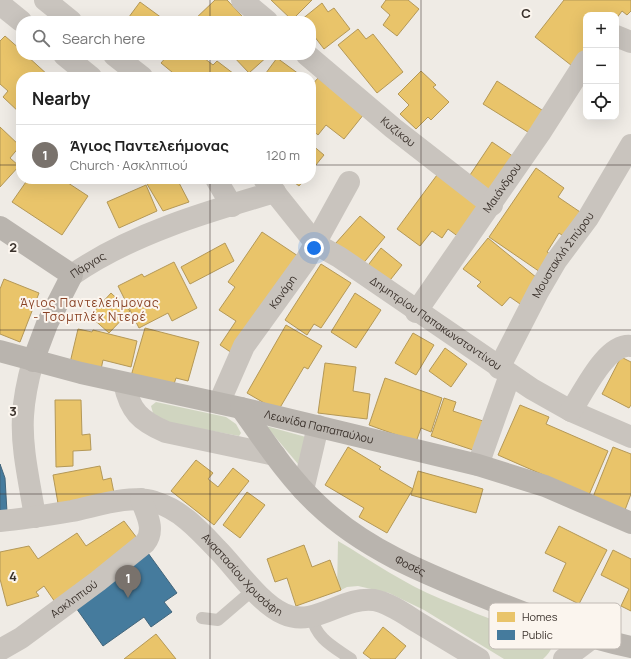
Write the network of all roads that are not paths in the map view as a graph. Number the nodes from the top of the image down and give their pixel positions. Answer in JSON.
{"nodes":[{"id":1,"x":45,"y":0,"type":"edge"},
{"id":2,"x":242,"y":0,"type":"edge"},
{"id":3,"x":0,"y":4,"type":"edge"},
{"id":4,"x":66,"y":16,"type":"edge"},
{"id":5,"x":261,"y":16,"type":"edge"},
{"id":6,"x":16,"y":17,"type":"edge"},
{"id":7,"x":70,"y":60,"type":"edge"},
{"id":8,"x":120,"y":60,"type":"edge"},
{"id":9,"x":313,"y":60,"type":"edge"},
{"id":10,"x":583,"y":66,"type":"edge"},
{"id":11,"x":85,"y":72,"type":"edge"},
{"id":12,"x":136,"y":72,"type":"edge"},
{"id":13,"x":631,"y":145,"type":"edge"},
{"id":14,"x":349,"y":182,"type":"dead end"},
{"id":15,"x":219,"y":184,"type":"edge"},
{"id":16,"x":269,"y":186,"type":"edge"},
{"id":17,"x":492,"y":205,"type":"junction"},
{"id":18,"x":232,"y":206,"type":"junction"},
{"id":19,"x":0,"y":227,"type":"edge"},
{"id":20,"x":316,"y":244,"type":"junction"},
{"id":21,"x":72,"y":275,"type":"junction"},
{"id":22,"x":416,"y":312,"type":"junction"},
{"id":23,"x":631,"y":346,"type":"edge"},
{"id":24,"x":0,"y":351,"type":"edge"},
{"id":25,"x":33,"y":361,"type":"junction"},
{"id":26,"x":505,"y":372,"type":"junction"},
{"id":27,"x":124,"y":383,"type":"junction"},
{"id":28,"x":218,"y":403,"type":"junction"},
{"id":29,"x":241,"y":408,"type":"junction"},
{"id":30,"x":571,"y":411,"type":"junction"},
{"id":31,"x":318,"y":426,"type":"junction"},
{"id":32,"x":631,"y":437,"type":"edge"},
{"id":33,"x":275,"y":455,"type":"junction"},
{"id":34,"x":478,"y":465,"type":"junction"},
{"id":35,"x":303,"y":490,"type":"junction"},
{"id":36,"x":141,"y":499,"type":"junction"},
{"id":37,"x":35,"y":517,"type":"junction"},
{"id":38,"x":0,"y":522,"type":"edge"},
{"id":39,"x":631,"y":523,"type":"edge"},
{"id":40,"x":254,"y":589,"type":"junction"},
{"id":41,"x":500,"y":603,"type":"edge"},
{"id":42,"x":312,"y":617,"type":"junction"},
{"id":43,"x":202,"y":618,"type":"dead end"},
{"id":44,"x":621,"y":645,"type":"edge"},
{"id":45,"x":631,"y":647,"type":"edge"},
{"id":46,"x":577,"y":649,"type":"edge"},
{"id":47,"x":0,"y":650,"type":"edge"},
{"id":48,"x":351,"y":659,"type":"edge"},
{"id":49,"x":479,"y":659,"type":"edge"},
{"id":50,"x":564,"y":659,"type":"edge"}],
"edges":[{"from":1,"to":4,"type":"street"},
{"from":2,"to":5,"type":"street"},
{"from":3,"to":6,"type":"street"},
{"from":7,"to":11,"type":"street"},
{"from":8,"to":12,"type":"street"},
{"from":9,"to":17,"type":"street","name":"Κυζίκου"},
{"from":10,"to":17,"type":"street","name":"Μαιάνδρου"},
{"from":13,"to":26,"type":"street","name":"Μουστακλή Σπύρου"},
{"from":14,"to":20,"type":"street","name":"Κανάρη"},
{"from":15,"to":18,"type":"street"},
{"from":16,"to":18,"type":"street","name":"Πάργας"},
{"from":16,"to":20,"type":"street","name":"Δημητρίου Παπακωνσταντίνου"},
{"from":17,"to":22,"type":"street","name":"Μαιάνδρου"},
{"from":18,"to":21,"type":"street","name":"Πάργας"},
{"from":19,"to":21,"type":"main road"},
{"from":20,"to":22,"type":"street","name":"Δημητρίου Παπακωνσταντίνου"},
{"from":20,"to":28,"type":"street","name":"Κανάρη"},
{"from":21,"to":25,"type":"main road","name":"Πάργας"},
{"from":22,"to":26,"type":"street","name":"Δημητρίου Παπακωνσταντίνου"},
{"from":23,"to":30,"type":"street"},
{"from":24,"to":25,"type":"main road","name":"Λεωνίδα Παπαπαύλου"},
{"from":25,"to":27,"type":"main road","name":"Λεωνίδα Παπαπαύλου"},
{"from":25,"to":37,"type":"street","name":"Πάργας"},
{"from":26,"to":30,"type":"street","name":"Δημητρίου Παπακωνσταντίνου"},
{"from":26,"to":34,"type":"street","name":"Μουστακλή Σπύρου"},
{"from":27,"to":28,"type":"main road","name":"Λεωνίδα Παπαπαύλου"},
{"from":27,"to":33,"type":"street"},
{"from":28,"to":29,"type":"main road","name":"Λεωνίδα Παπαπαύλου"},
{"from":29,"to":31,"type":"main road","name":"Λεωνίδα Παπαπαύλου"},
{"from":29,"to":33,"type":"main road","name":"Φοσές"},
{"from":30,"to":32,"type":"street","name":"Δημητρίου Παπακωνσταντίνου"},
{"from":31,"to":34,"type":"main road","name":"Λεωνίδα Παπαπαύλου"},
{"from":31,"to":35,"type":"street"},
{"from":33,"to":35,"type":"main road","name":"Φοσές"},
{"from":34,"to":39,"type":"main road","name":"Λεωνίδα Παπαπαύλου"},
{"from":35,"to":41,"type":"main road","name":"Φοσές"},
{"from":36,"to":37,"type":"street","name":"Αναστασίου Χρυσάφη"},
{"from":36,"to":40,"type":"street","name":"Αναστασίου Χρυσάφη"},
{"from":36,"to":47,"type":"street","name":"Ασκληπιού"},
{"from":37,"to":38,"type":"street","name":"Αναστασίου Χρυσάφη"},
{"from":40,"to":42,"type":"street","name":"Αναστασίου Χρυσάφη"},
{"from":40,"to":43,"type":"lane"},
{"from":42,"to":48,"type":"lane"},
{"from":42,"to":49,"type":"street","name":"Αναστασίου Χρυσάφη"},
{"from":44,"to":45,"type":"main road","name":"Φοσές"},
{"from":46,"to":50,"type":"street"}]}
